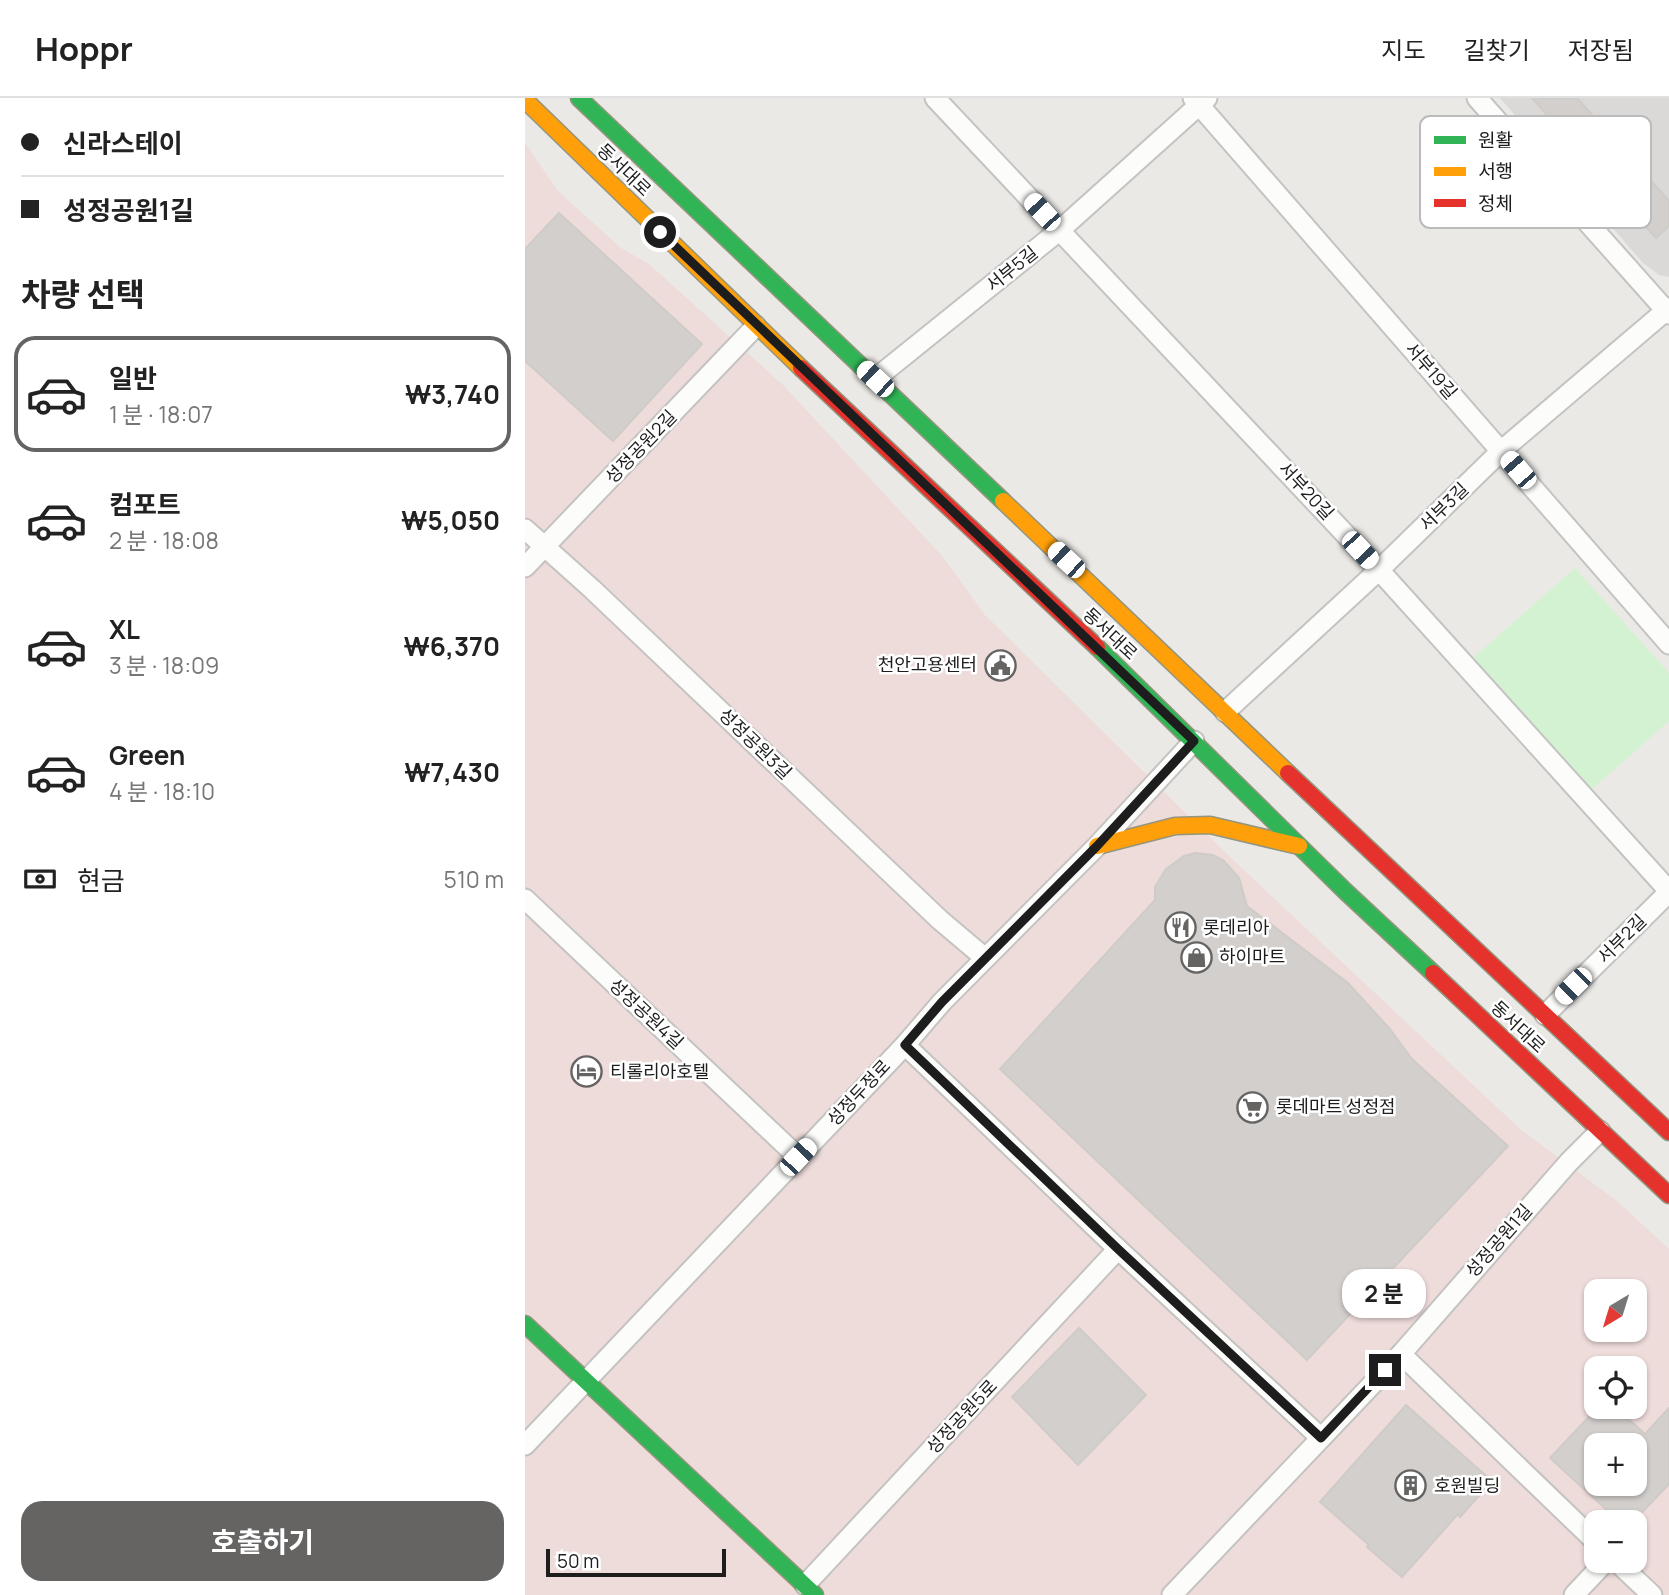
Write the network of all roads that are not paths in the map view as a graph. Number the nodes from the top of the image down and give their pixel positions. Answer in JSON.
{"nodes":[{"id":1,"x":579,"y":98,"type":"edge"},
{"id":2,"x":935,"y":98,"type":"edge"},
{"id":3,"x":1478,"y":98,"type":"edge"},
{"id":4,"x":525,"y":100,"type":"edge"},
{"id":5,"x":1199,"y":100,"type":"edge"},
{"id":6,"x":1494,"y":116,"type":"edge"},
{"id":7,"x":1594,"y":228,"type":"edge"},
{"id":8,"x":1060,"y":230,"type":"junction"},
{"id":9,"x":1668,"y":311,"type":"edge"},
{"id":10,"x":756,"y":326,"type":"junction"},
{"id":11,"x":875,"y":379,"type":"junction"},
{"id":12,"x":1501,"y":451,"type":"junction"},
{"id":13,"x":525,"y":529,"type":"edge"},
{"id":14,"x":544,"y":547,"type":"junction"},
{"id":15,"x":525,"y":567,"type":"edge"},
{"id":16,"x":1379,"y":570,"type":"junction"},
{"id":17,"x":1669,"y":644,"type":"edge"},
{"id":18,"x":1225,"y":712,"type":"junction"},
{"id":19,"x":1194,"y":741,"type":"junction"},
{"id":20,"x":1097,"y":846,"type":"junction"},
{"id":21,"x":1299,"y":846,"type":"junction"},
{"id":22,"x":1669,"y":892,"type":"edge"},
{"id":23,"x":525,"y":899,"type":"edge"},
{"id":24,"x":985,"y":958,"type":"junction"},
{"id":25,"x":1545,"y":1015,"type":"junction"},
{"id":26,"x":905,"y":1045,"type":"junction"},
{"id":27,"x":1600,"y":1131,"type":"junction"},
{"id":28,"x":1669,"y":1132,"type":"edge"},
{"id":29,"x":798,"y":1157,"type":"junction"},
{"id":30,"x":1669,"y":1195,"type":"edge"},
{"id":31,"x":1118,"y":1249,"type":"junction"},
{"id":32,"x":525,"y":1324,"type":"edge"},
{"id":33,"x":1401,"y":1354,"type":"junction"},
{"id":34,"x":588,"y":1381,"type":"junction"},
{"id":35,"x":1321,"y":1438,"type":"junction"},
{"id":36,"x":525,"y":1446,"type":"edge"},
{"id":37,"x":1584,"y":1530,"type":"edge"},
{"id":38,"x":1595,"y":1573,"type":"edge"},
{"id":39,"x":1629,"y":1573,"type":"edge"},
{"id":40,"x":810,"y":1590,"type":"edge"},
{"id":41,"x":1172,"y":1595,"type":"edge"},
{"id":42,"x":1574,"y":1595,"type":"edge"},
{"id":43,"x":1652,"y":1595,"type":"edge"}],
"edges":[{"from":1,"to":11,"type":"main road","name":"동서대로"},
{"from":2,"to":8,"type":"street","name":"서부20길"},
{"from":3,"to":6,"type":"street"},
{"from":4,"to":10,"type":"main road","name":"동서대로"},
{"from":5,"to":8,"type":"street","name":"서부5길"},
{"from":5,"to":12,"type":"street","name":"서부19길"},
{"from":7,"to":9,"type":"street"},
{"from":8,"to":11,"type":"street","name":"서부5길"},
{"from":8,"to":16,"type":"street","name":"서부20길"},
{"from":9,"to":12,"type":"street","name":"서부3길"},
{"from":10,"to":14,"type":"street","name":"성정공원2길"},
{"from":10,"to":19,"type":"main road","name":"동서대로"},
{"from":11,"to":18,"type":"main road","name":"동서대로"},
{"from":12,"to":16,"type":"street","name":"서부3길"},
{"from":12,"to":17,"type":"street","name":"서부19길"},
{"from":13,"to":14,"type":"street","name":"성정공원3길"},
{"from":14,"to":15,"type":"street","name":"성정공원2길"},
{"from":14,"to":24,"type":"street","name":"성정공원3길"},
{"from":16,"to":18,"type":"street","name":"서부3길"},
{"from":16,"to":22,"type":"street","name":"서부20길"},
{"from":18,"to":19,"type":"main road","name":"성정두정로"},
{"from":18,"to":25,"type":"main road","name":"동서대로"},
{"from":19,"to":20,"type":"street","name":"성정두정로"},
{"from":19,"to":21,"type":"main road","name":"동서대로"},
{"from":20,"to":21,"type":"main road"},
{"from":20,"to":24,"type":"street","name":"성정두정로"},
{"from":21,"to":27,"type":"main road","name":"동서대로"},
{"from":22,"to":25,"type":"street","name":"서부2길"},
{"from":23,"to":29,"type":"street","name":"성정공원4길"},
{"from":24,"to":26,"type":"street","name":"성정두정로"},
{"from":25,"to":28,"type":"main road","name":"동서대로"},
{"from":26,"to":29,"type":"street","name":"성정두정로"},
{"from":26,"to":31,"type":"street"},
{"from":27,"to":30,"type":"main road","name":"동서대로"},
{"from":27,"to":33,"type":"street","name":"성정공원1길"},
{"from":29,"to":34,"type":"street","name":"성정두정로"},
{"from":31,"to":35,"type":"street"},
{"from":31,"to":40,"type":"street","name":"성정공원5로"},
{"from":32,"to":34,"type":"main road","name":"성정공원5로"},
{"from":33,"to":35,"type":"street","name":"성정공원1길"},
{"from":33,"to":37,"type":"street"},
{"from":34,"to":36,"type":"street","name":"성정두정로"},
{"from":34,"to":40,"type":"main road","name":"성정공원5로"},
{"from":35,"to":41,"type":"street","name":"성정공원1길"},
{"from":38,"to":42,"type":"street"},
{"from":39,"to":43,"type":"street"}]}
